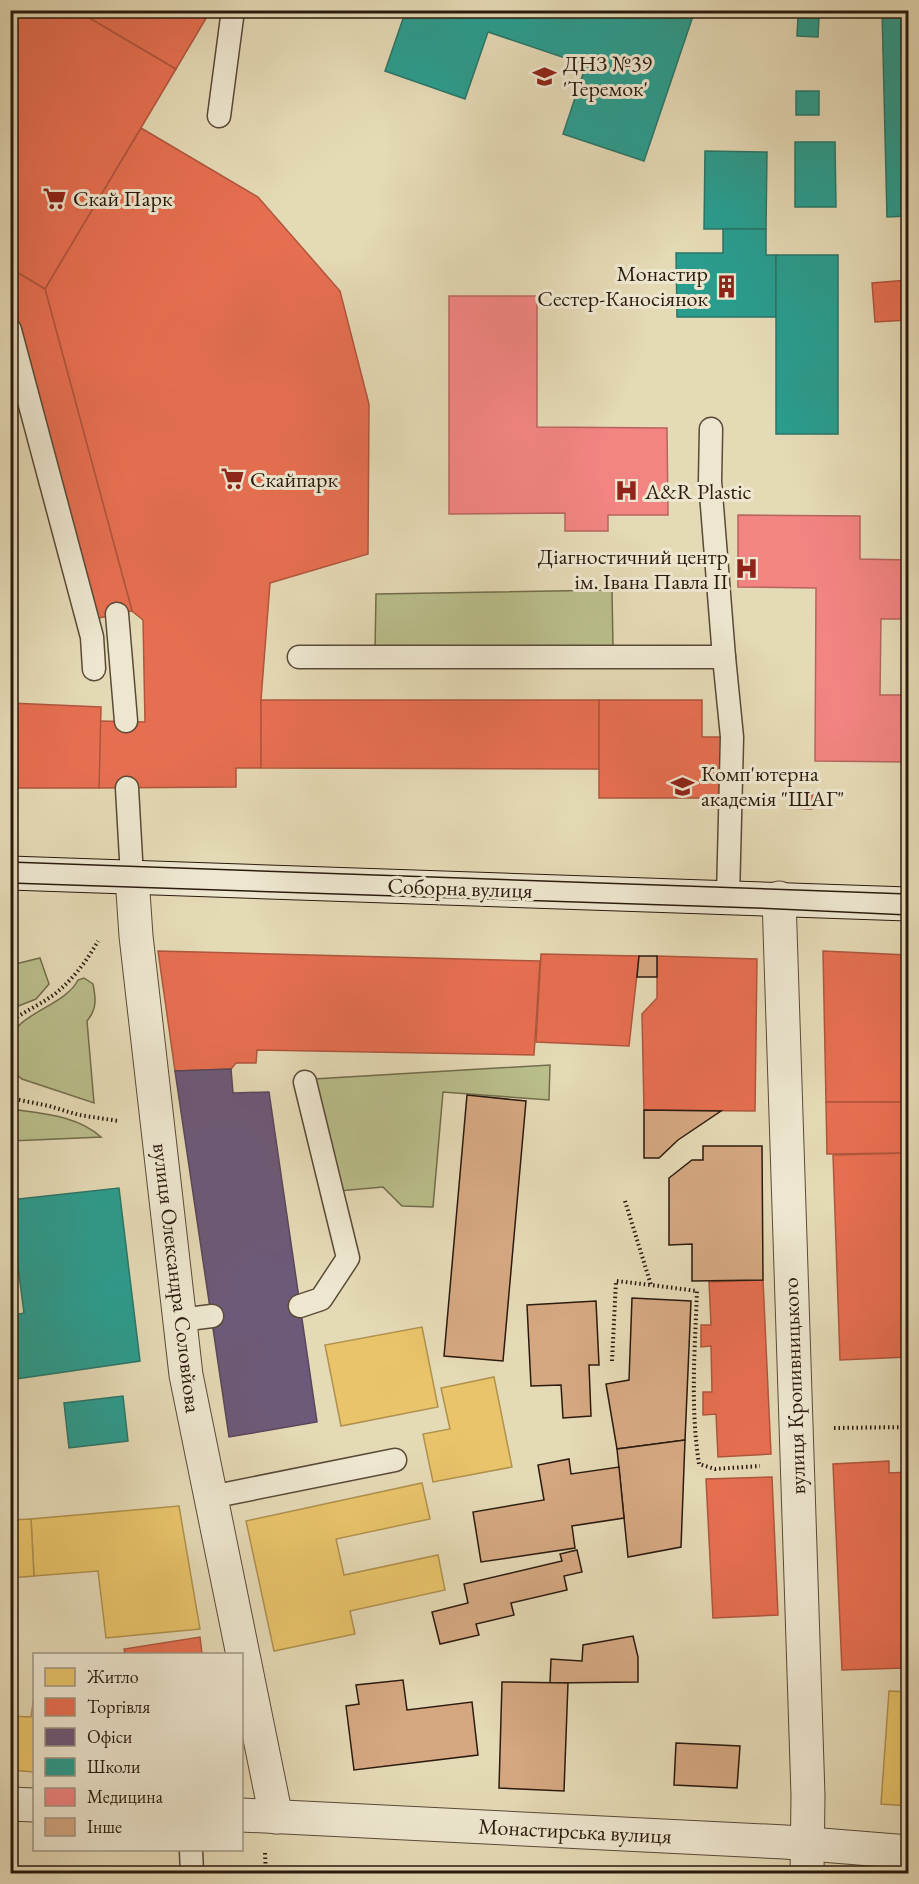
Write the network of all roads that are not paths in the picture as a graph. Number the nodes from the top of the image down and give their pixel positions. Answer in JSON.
{"nodes":[{"id":1,"x":233,"y":10,"type":"edge"},
{"id":2,"x":219,"y":116,"type":"dead end"},
{"id":3,"x":10,"y":330,"type":"edge"},
{"id":4,"x":711,"y":429,"type":"dead end"},
{"id":5,"x":117,"y":614,"type":"dead end"},
{"id":6,"x":299,"y":657,"type":"dead end"},
{"id":7,"x":724,"y":657,"type":"junction"},
{"id":8,"x":94,"y":669,"type":"dead end"},
{"id":9,"x":126,"y":721,"type":"dead end"},
{"id":10,"x":127,"y":788,"type":"dead end"},
{"id":11,"x":10,"y":873,"type":"edge"},
{"id":12,"x":132,"y":877,"type":"junction"},
{"id":13,"x":728,"y":897,"type":"junction"},
{"id":14,"x":779,"y":898,"type":"junction"},
{"id":15,"x":909,"y":904,"type":"edge"},
{"id":16,"x":305,"y":1082,"type":"dead end"},
{"id":17,"x":300,"y":1306,"type":"dead end"},
{"id":18,"x":212,"y":1316,"type":"dead end"},
{"id":19,"x":180,"y":1320,"type":"junction"},
{"id":20,"x":395,"y":1460,"type":"dead end"},
{"id":21,"x":211,"y":1497,"type":"junction"},
{"id":22,"x":243,"y":1653,"type":"edge"},
{"id":23,"x":243,"y":1655,"type":"edge"},
{"id":24,"x":10,"y":1804,"type":"edge"},
{"id":25,"x":33,"y":1805,"type":"edge"},
{"id":26,"x":243,"y":1815,"type":"edge"},
{"id":27,"x":276,"y":1817,"type":"junction"},
{"id":28,"x":191,"y":1851,"type":"edge"},
{"id":29,"x":909,"y":1852,"type":"edge"},
{"id":30,"x":808,"y":1858,"type":"edge"},
{"id":31,"x":192,"y":1874,"type":"edge"}],
"edges":[{"from":1,"to":2,"type":"lane"},
{"from":3,"to":8,"type":"lane"},
{"from":4,"to":7,"type":"lane"},
{"from":5,"to":9,"type":"lane"},
{"from":6,"to":7,"type":"lane"},
{"from":7,"to":13,"type":"lane"},
{"from":10,"to":12,"type":"lane"},
{"from":11,"to":12,"type":"street","name":"Соборна вулиця"},
{"from":12,"to":13,"type":"street","name":"Соборна вулиця"},
{"from":12,"to":19,"type":"street","name":"вулиця Олександра Соловйова"},
{"from":13,"to":14,"type":"street","name":"Соборна вулиця"},
{"from":14,"to":15,"type":"street","name":"Соборна вулиця"},
{"from":14,"to":30,"type":"street","name":"вулиця Кропивницького"},
{"from":16,"to":17,"type":"lane"},
{"from":18,"to":19,"type":"lane"},
{"from":19,"to":21,"type":"street","name":"вулиця Олександра Соловйова"},
{"from":20,"to":21,"type":"lane"},
{"from":21,"to":22,"type":"street","name":"вулиця Олександра Соловйова"},
{"from":23,"to":27,"type":"street","name":"вулиця Олександра Соловйова"},
{"from":24,"to":25,"type":"street"},
{"from":26,"to":27,"type":"street","name":"Монастирська вулиця"},
{"from":27,"to":30,"type":"street","name":"Монастирська вулиця"},
{"from":28,"to":31,"type":"lane"},
{"from":29,"to":30,"type":"street","name":"Монастирська вулиця"}]}
